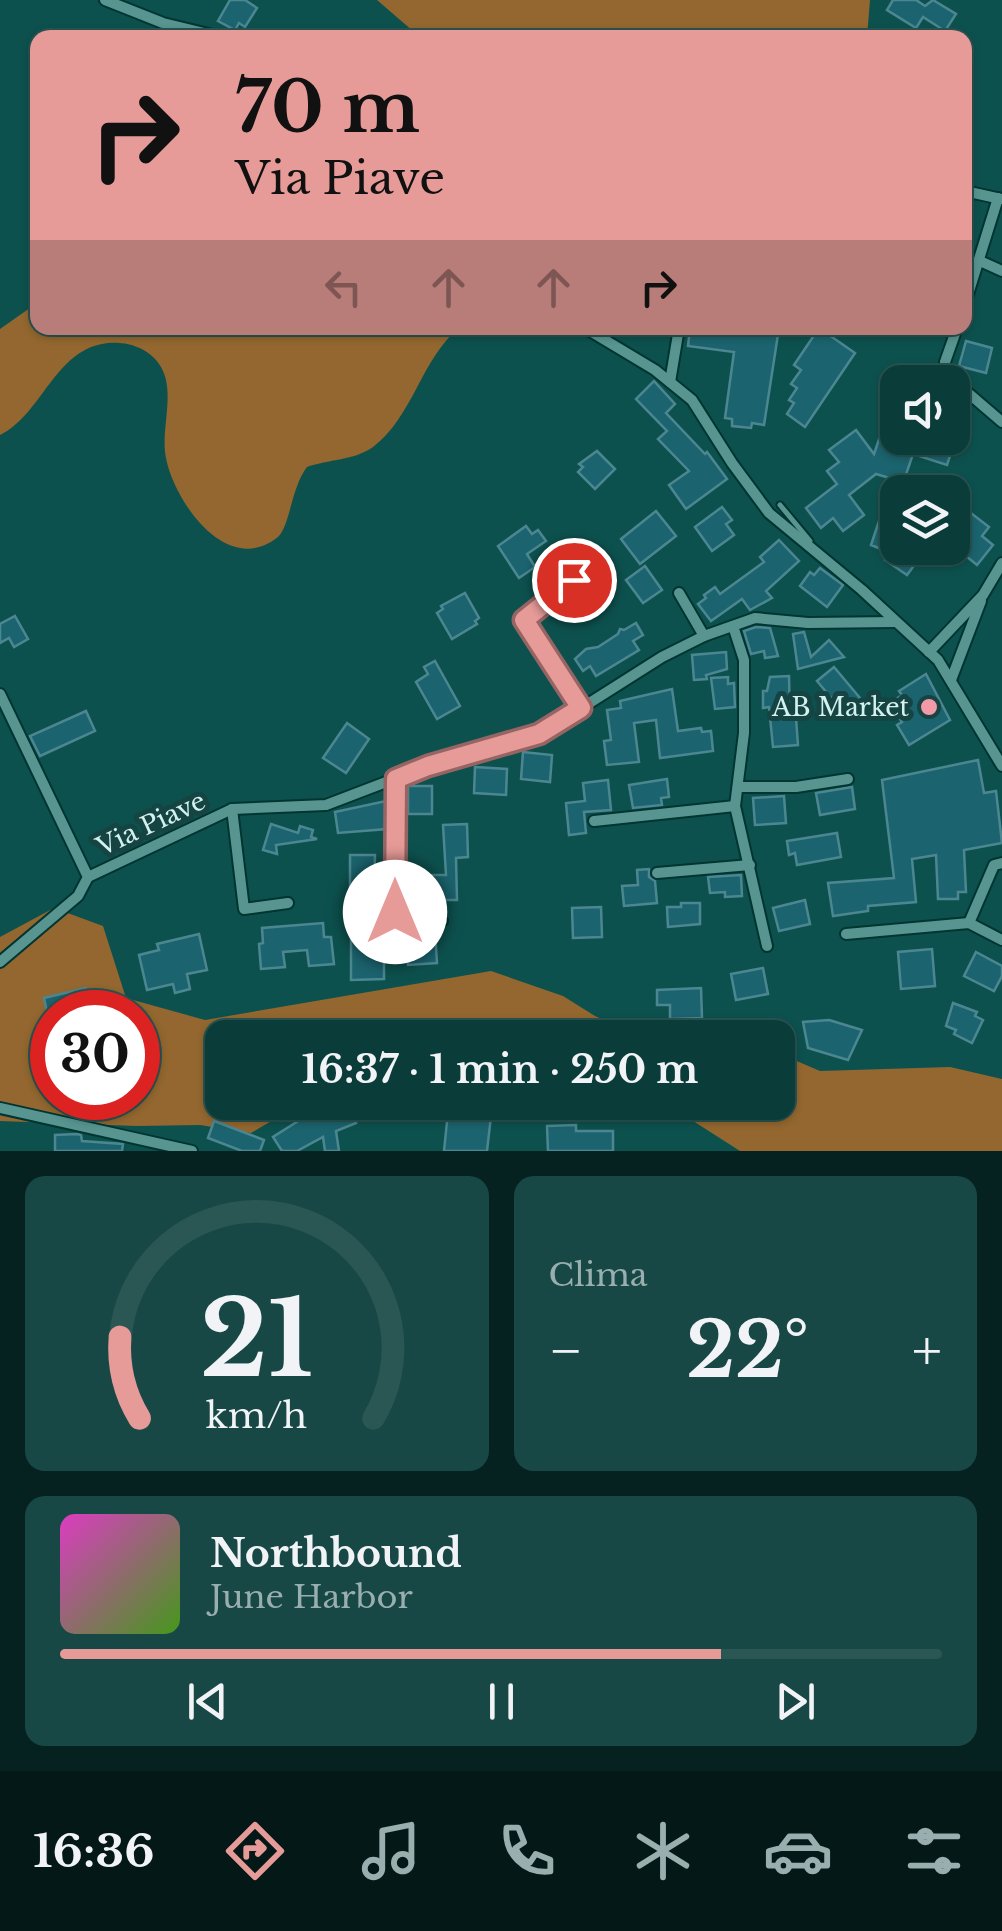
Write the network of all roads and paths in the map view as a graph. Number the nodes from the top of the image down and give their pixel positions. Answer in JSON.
{"nodes":[{"id":1,"x":106,"y":0,"type":"edge"},
{"id":2,"x":195,"y":30,"type":"edge"},
{"id":3,"x":972,"y":192,"type":"edge"},
{"id":4,"x":1000,"y":198,"type":"edge"},
{"id":5,"x":980,"y":261,"type":"junction"},
{"id":6,"x":1002,"y":271,"type":"edge"},
{"id":7,"x":972,"y":284,"type":"edge"},
{"id":8,"x":597,"y":335,"type":"edge"},
{"id":9,"x":607,"y":335,"type":"edge"},
{"id":10,"x":678,"y":335,"type":"edge"},
{"id":11,"x":955,"y":335,"type":"edge"},
{"id":12,"x":606,"y":340,"type":"junction"},
{"id":13,"x":670,"y":382,"type":"junction"},
{"id":14,"x":1002,"y":422,"type":"edge"},
{"id":15,"x":780,"y":505,"type":"dead end"},
{"id":16,"x":820,"y":555,"type":"junction"},
{"id":17,"x":1002,"y":563,"type":"edge"},
{"id":18,"x":574,"y":580,"type":"dead end"},
{"id":19,"x":678,"y":593,"type":"dead end"},
{"id":20,"x":983,"y":595,"type":"junction"},
{"id":21,"x":896,"y":622,"type":"junction"},
{"id":22,"x":733,"y":626,"type":"junction"},
{"id":23,"x":704,"y":636,"type":"junction"},
{"id":24,"x":929,"y":652,"type":"junction"},
{"id":25,"x":951,"y":680,"type":"junction"},
{"id":26,"x":0,"y":694,"type":"edge"},
{"id":27,"x":581,"y":708,"type":"junction"},
{"id":28,"x":1002,"y":766,"type":"edge"},
{"id":29,"x":396,"y":779,"type":"junction"},
{"id":30,"x":848,"y":779,"type":"dead end"},
{"id":31,"x":738,"y":787,"type":"junction"},
{"id":32,"x":735,"y":806,"type":"junction"},
{"id":33,"x":232,"y":808,"type":"junction"},
{"id":34,"x":594,"y":821,"type":"dead end"},
{"id":35,"x":1002,"y":862,"type":"edge"},
{"id":36,"x":750,"y":864,"type":"junction"},
{"id":37,"x":656,"y":873,"type":"dead end"},
{"id":38,"x":88,"y":877,"type":"junction"},
{"id":39,"x":288,"y":903,"type":"dead end"},
{"id":40,"x":442,"y":921,"type":"dead end"},
{"id":41,"x":969,"y":924,"type":"junction"},
{"id":42,"x":846,"y":934,"type":"dead end"},
{"id":43,"x":1002,"y":940,"type":"edge"},
{"id":44,"x":767,"y":946,"type":"dead end"},
{"id":45,"x":0,"y":962,"type":"edge"},
{"id":46,"x":0,"y":1108,"type":"edge"},
{"id":47,"x":192,"y":1151,"type":"edge"}],
"edges":[{"from":1,"to":2,"type":"street"},
{"from":3,"to":4,"type":"street"},
{"from":4,"to":5,"type":"street"},
{"from":5,"to":6,"type":"street"},
{"from":5,"to":7,"type":"street"},
{"from":8,"to":12,"type":"street"},
{"from":9,"to":12,"type":"street"},
{"from":10,"to":13,"type":"street"},
{"from":11,"to":14,"type":"street"},
{"from":12,"to":13,"type":"street"},
{"from":13,"to":16,"type":"street"},
{"from":15,"to":16,"type":"lane"},
{"from":16,"to":21,"type":"street"},
{"from":17,"to":20,"type":"street"},
{"from":18,"to":27,"type":"street"},
{"from":19,"to":23,"type":"street"},
{"from":20,"to":24,"type":"street"},
{"from":20,"to":25,"type":"street"},
{"from":21,"to":22,"type":"street","name":"Via Piave"},
{"from":21,"to":24,"type":"street"},
{"from":22,"to":23,"type":"street","name":"Via Piave"},
{"from":22,"to":31,"type":"street"},
{"from":23,"to":27,"type":"street","name":"Via Piave"},
{"from":24,"to":25,"type":"street"},
{"from":25,"to":28,"type":"street"},
{"from":26,"to":38,"type":"street"},
{"from":27,"to":29,"type":"street","name":"Via Piave"},
{"from":29,"to":33,"type":"street","name":"Via Piave"},
{"from":29,"to":40,"type":"street"},
{"from":30,"to":31,"type":"street"},
{"from":31,"to":32,"type":"street"},
{"from":32,"to":34,"type":"street"},
{"from":32,"to":36,"type":"street"},
{"from":33,"to":38,"type":"street","name":"Via Piave"},
{"from":33,"to":39,"type":"street","name":"Via Piave"},
{"from":35,"to":41,"type":"street"},
{"from":36,"to":37,"type":"street"},
{"from":36,"to":44,"type":"street"},
{"from":38,"to":45,"type":"street"},
{"from":41,"to":42,"type":"street"},
{"from":41,"to":43,"type":"street"},
{"from":46,"to":47,"type":"street"}]}
